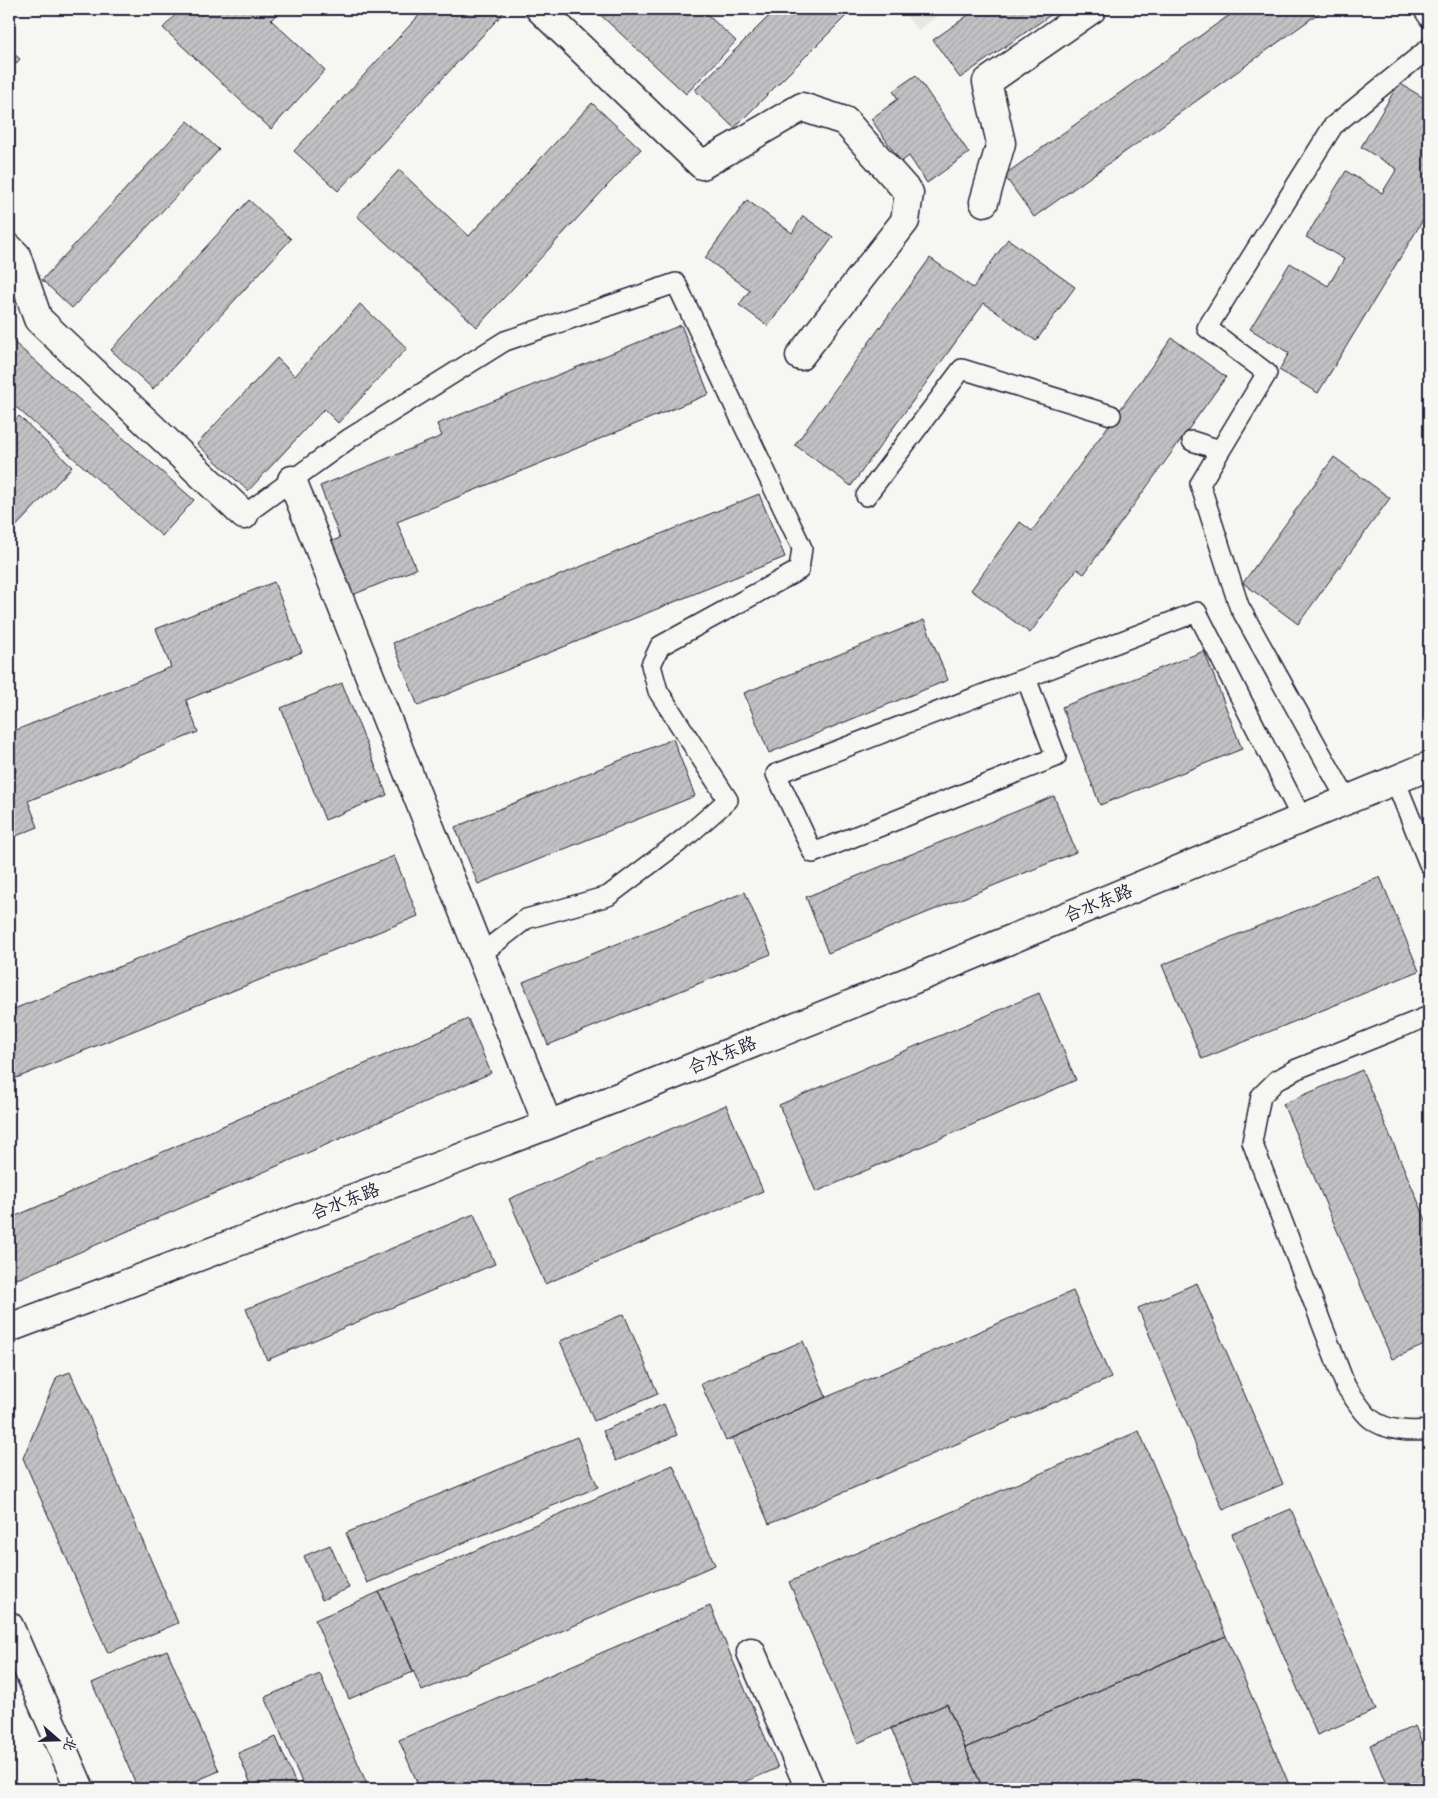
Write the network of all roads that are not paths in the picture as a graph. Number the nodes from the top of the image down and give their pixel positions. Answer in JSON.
{"nodes":[{"id":1,"x":540,"y":9,"type":"edge"},
{"id":2,"x":1092,"y":9,"type":"edge"},
{"id":3,"x":1422,"y":9,"type":"edge"},
{"id":4,"x":1429,"y":18,"type":"edge"},
{"id":5,"x":1429,"y":48,"type":"edge"},
{"id":6,"x":984,"y":202,"type":"dead end"},
{"id":7,"x":9,"y":248,"type":"edge"},
{"id":8,"x":800,"y":356,"type":"dead end"},
{"id":9,"x":1111,"y":415,"type":"dead end"},
{"id":10,"x":1192,"y":441,"type":"dead end"},
{"id":11,"x":1220,"y":450,"type":"junction"},
{"id":12,"x":292,"y":480,"type":"junction"},
{"id":13,"x":866,"y":496,"type":"dead end"},
{"id":14,"x":244,"y":515,"type":"joint"},
{"id":15,"x":1026,"y":678,"type":"junction"},
{"id":16,"x":1429,"y":766,"type":"edge"},
{"id":17,"x":1395,"y":780,"type":"junction"},
{"id":18,"x":1347,"y":800,"type":"junction"},
{"id":19,"x":1302,"y":819,"type":"junction"},
{"id":20,"x":1429,"y":864,"type":"edge"},
{"id":21,"x":481,"y":954,"type":"junction"},
{"id":22,"x":1429,"y":1016,"type":"edge"},
{"id":23,"x":548,"y":1125,"type":"junction"},
{"id":24,"x":9,"y":1328,"type":"edge"},
{"id":25,"x":1429,"y":1430,"type":"edge"},
{"id":26,"x":9,"y":1626,"type":"edge"},
{"id":27,"x":751,"y":1652,"type":"dead end"},
{"id":28,"x":80,"y":1789,"type":"edge"},
{"id":29,"x":810,"y":1789,"type":"edge"}],
"edges":[{"from":1,"to":8,"type":"street"},
{"from":2,"to":6,"type":"street"},
{"from":3,"to":4,"type":"lane"},
{"from":5,"to":11,"type":"lane"},
{"from":7,"to":14,"type":"street"},
{"from":9,"to":13,"type":"lane"},
{"from":10,"to":11,"type":"lane"},
{"from":11,"to":18,"type":"lane"},
{"from":12,"to":14,"type":"lane"},
{"from":12,"to":21,"type":"street"},
{"from":12,"to":21,"type":"lane"},
{"from":15,"to":15,"type":"lane"},
{"from":15,"to":19,"type":"lane"},
{"from":16,"to":17,"type":"street","name":"合水东路"},
{"from":17,"to":18,"type":"street","name":"合水东路"},
{"from":17,"to":20,"type":"lane"},
{"from":18,"to":19,"type":"street","name":"合水东路"},
{"from":19,"to":23,"type":"street","name":"合水东路"},
{"from":21,"to":23,"type":"street"},
{"from":22,"to":25,"type":"lane"},
{"from":23,"to":24,"type":"street","name":"合水东路"},
{"from":26,"to":28,"type":"street"},
{"from":27,"to":29,"type":"street"}]}
